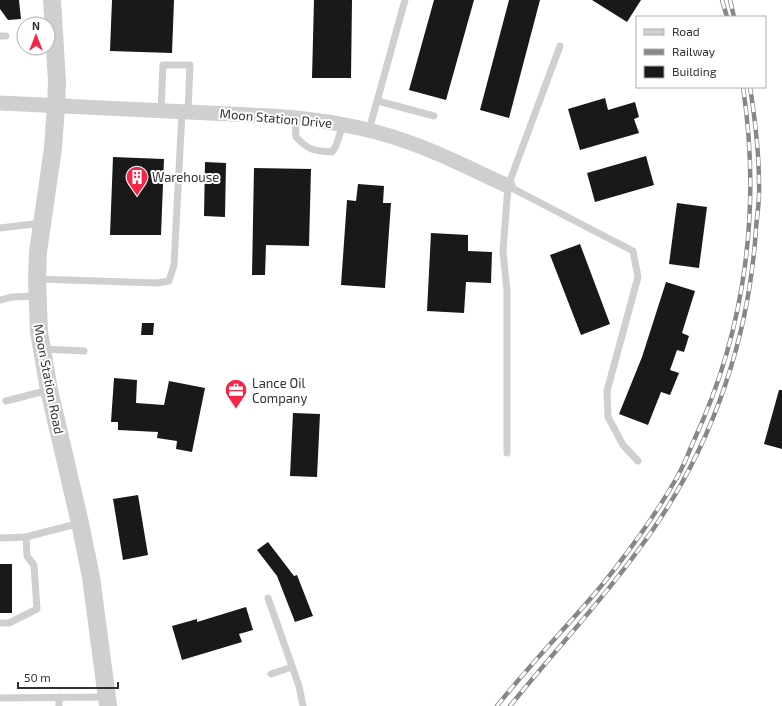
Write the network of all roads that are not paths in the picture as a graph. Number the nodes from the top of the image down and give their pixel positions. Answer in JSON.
{"nodes":[{"id":1,"x":52,"y":0,"type":"edge"},
{"id":2,"x":405,"y":0,"type":"edge"},
{"id":3,"x":560,"y":46,"type":"dead end"},
{"id":4,"x":378,"y":101,"type":"junction"},
{"id":5,"x":0,"y":103,"type":"edge"},
{"id":6,"x":56,"y":106,"type":"junction"},
{"id":7,"x":161,"y":111,"type":"junction"},
{"id":8,"x":185,"y":112,"type":"junction"},
{"id":9,"x":434,"y":116,"type":"dead end"},
{"id":10,"x":296,"y":117,"type":"junction"},
{"id":11,"x":343,"y":124,"type":"junction"},
{"id":12,"x":369,"y":130,"type":"junction"},
{"id":13,"x":508,"y":186,"type":"junction"},
{"id":14,"x":42,"y":222,"type":"junction"},
{"id":15,"x":0,"y":228,"type":"edge"},
{"id":16,"x":37,"y":288,"type":"junction"},
{"id":17,"x":0,"y":300,"type":"edge"},
{"id":18,"x":42,"y":349,"type":"junction"},
{"id":19,"x":84,"y":351,"type":"dead end"},
{"id":20,"x":50,"y":390,"type":"junction"},
{"id":21,"x":6,"y":401,"type":"dead end"},
{"id":22,"x":507,"y":453,"type":"dead end"},
{"id":23,"x":638,"y":461,"type":"dead end"},
{"id":24,"x":80,"y":523,"type":"junction"},
{"id":25,"x":26,"y":537,"type":"junction"},
{"id":26,"x":0,"y":538,"type":"edge"},
{"id":27,"x":268,"y":598,"type":"dead end"},
{"id":28,"x":0,"y":623,"type":"edge"},
{"id":29,"x":292,"y":667,"type":"junction"},
{"id":30,"x":271,"y":674,"type":"dead end"},
{"id":31,"x":59,"y":697,"type":"junction"},
{"id":32,"x":0,"y":698,"type":"edge"},
{"id":33,"x":108,"y":702,"type":"edge"},
{"id":34,"x":59,"y":706,"type":"edge"},
{"id":35,"x":303,"y":706,"type":"edge"}],
"edges":[{"from":1,"to":6,"type":"street","name":"Moon Station Road"},
{"from":2,"to":4,"type":"lane"},
{"from":3,"to":13,"type":"lane"},
{"from":4,"to":9,"type":"lane"},
{"from":4,"to":12,"type":"lane"},
{"from":5,"to":6,"type":"street","name":"Moon Station Drive"},
{"from":6,"to":7,"type":"street","name":"Moon Station Drive"},
{"from":6,"to":14,"type":"street","name":"Moon Station Road"},
{"from":7,"to":8,"type":"street","name":"Moon Station Drive"},
{"from":7,"to":8,"type":"lane"},
{"from":8,"to":10,"type":"street","name":"Moon Station Drive"},
{"from":8,"to":16,"type":"lane"},
{"from":10,"to":11,"type":"street","name":"Moon Station Drive"},
{"from":10,"to":11,"type":"lane"},
{"from":11,"to":12,"type":"street","name":"Moon Station Drive"},
{"from":12,"to":13,"type":"street","name":"Moon Station Drive"},
{"from":13,"to":22,"type":"lane"},
{"from":13,"to":23,"type":"lane"},
{"from":14,"to":15,"type":"lane"},
{"from":14,"to":16,"type":"street","name":"Moon Station Road"},
{"from":16,"to":17,"type":"lane"},
{"from":16,"to":18,"type":"street","name":"Moon Station Road"},
{"from":18,"to":19,"type":"lane"},
{"from":18,"to":20,"type":"street","name":"Moon Station Road"},
{"from":20,"to":21,"type":"lane"},
{"from":20,"to":24,"type":"street","name":"Moon Station Road"},
{"from":24,"to":25,"type":"lane"},
{"from":24,"to":33,"type":"street","name":"Moon Station Road"},
{"from":25,"to":26,"type":"lane"},
{"from":25,"to":28,"type":"lane"},
{"from":27,"to":29,"type":"lane"},
{"from":29,"to":30,"type":"lane"},
{"from":29,"to":35,"type":"lane"},
{"from":31,"to":32,"type":"lane"},
{"from":31,"to":33,"type":"lane"},
{"from":31,"to":34,"type":"lane"}]}
